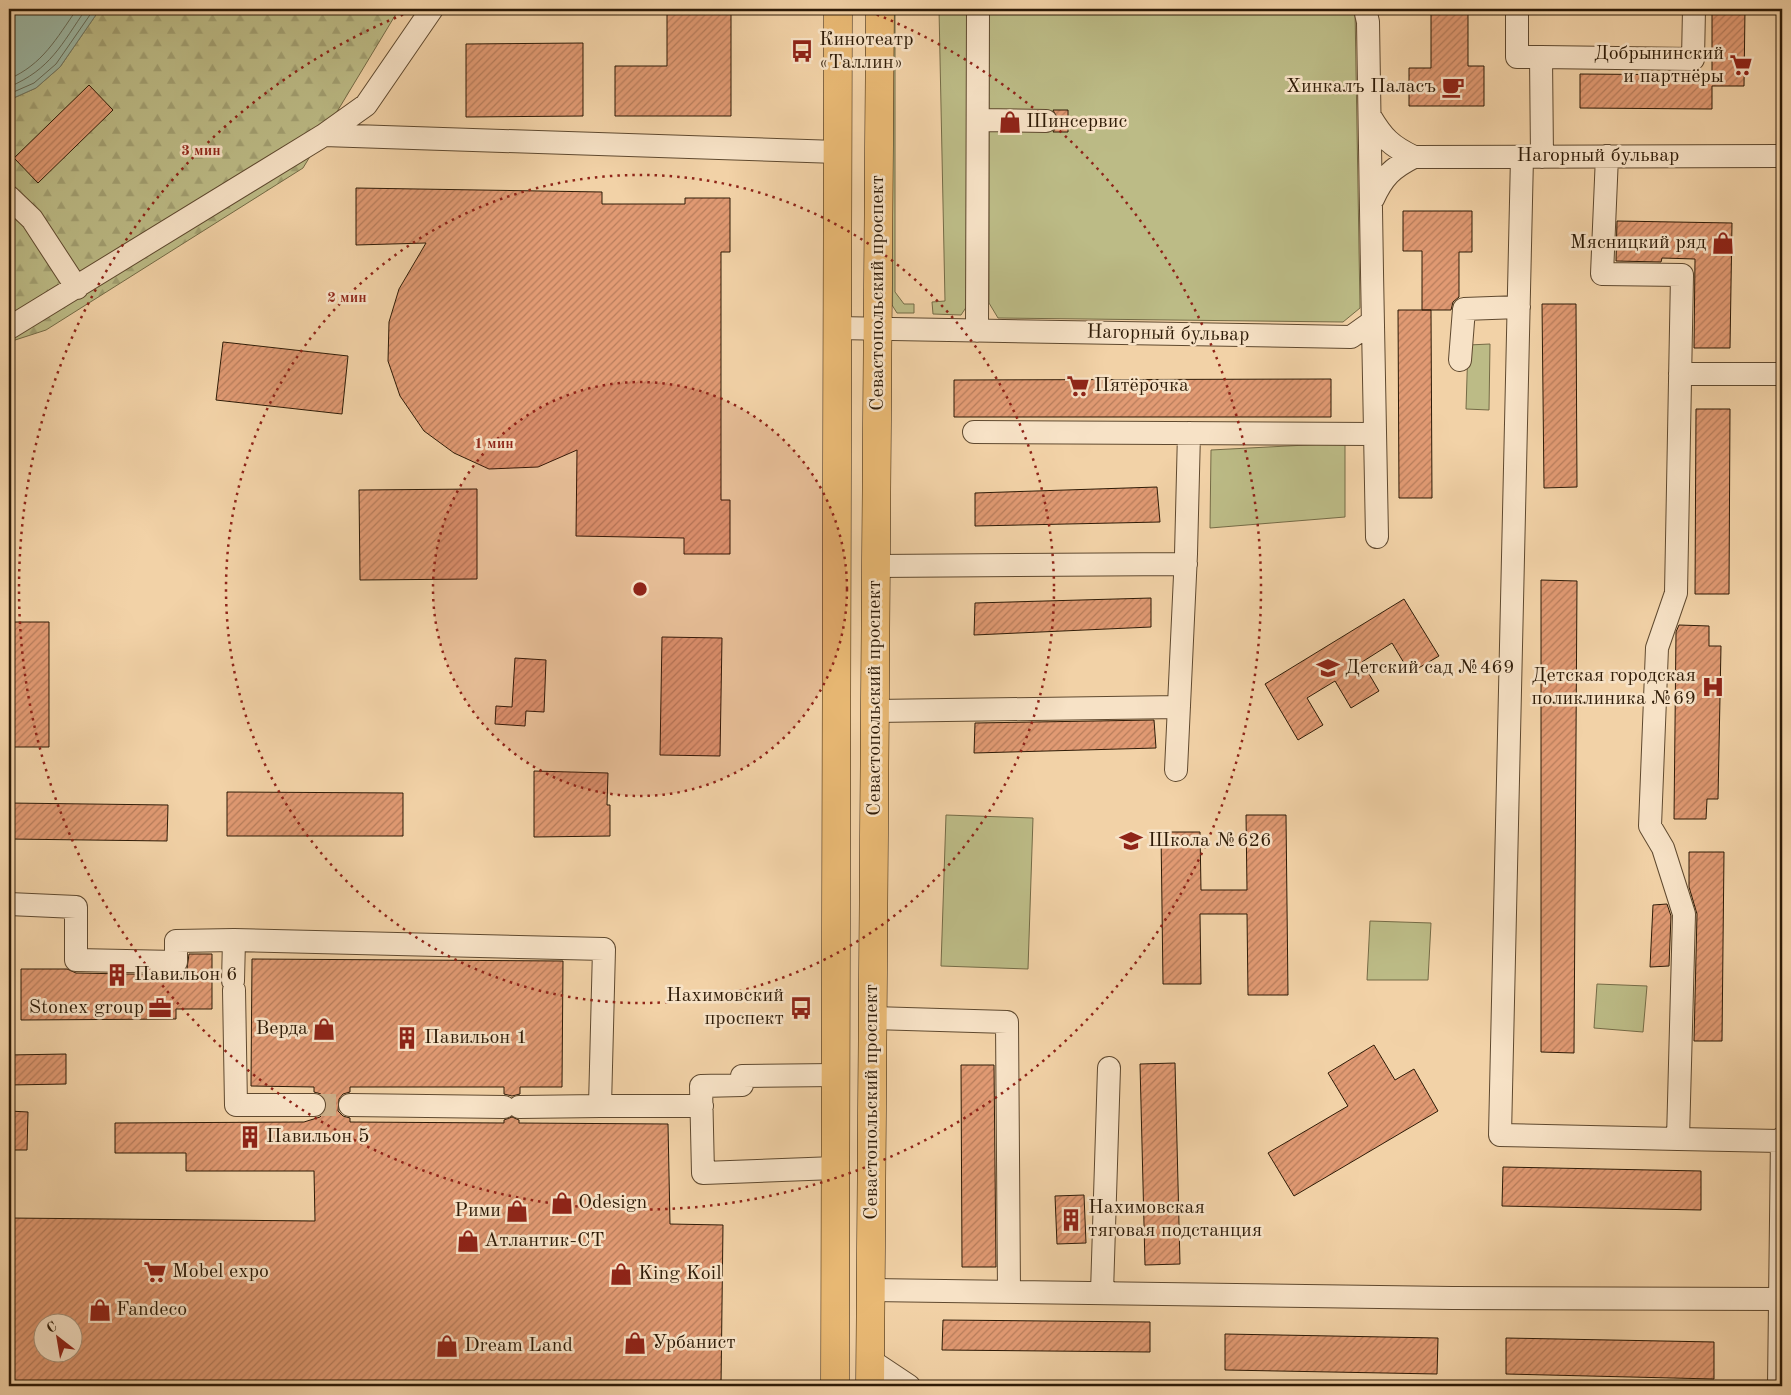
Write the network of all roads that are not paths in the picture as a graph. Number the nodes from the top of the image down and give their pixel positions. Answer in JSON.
{"nodes":[{"id":1,"x":432,"y":9,"type":"edge"},
{"id":2,"x":838,"y":9,"type":"edge"},
{"id":3,"x":880,"y":9,"type":"edge"},
{"id":4,"x":978,"y":9,"type":"edge"},
{"id":5,"x":1365,"y":9,"type":"edge"},
{"id":6,"x":1517,"y":9,"type":"edge"},
{"id":7,"x":1694,"y":9,"type":"edge"},
{"id":8,"x":1541,"y":57,"type":"junction"},
{"id":9,"x":1370,"y":116,"type":"junction"},
{"id":10,"x":978,"y":120,"type":"junction"},
{"id":11,"x":1046,"y":121,"type":"dead end"},
{"id":12,"x":324,"y":135,"type":"junction"},
{"id":13,"x":836,"y":152,"type":"junction"},
{"id":14,"x":1608,"y":156,"type":"junction"},
{"id":15,"x":1782,"y":156,"type":"edge"},
{"id":16,"x":1414,"y":157,"type":"junction"},
{"id":17,"x":1532,"y":157,"type":"junction"},
{"id":18,"x":9,"y":196,"type":"edge"},
{"id":19,"x":1373,"y":199,"type":"junction"},
{"id":20,"x":77,"y":288,"type":"junction"},
{"id":21,"x":1519,"y":307,"type":"junction"},
{"id":22,"x":1372,"y":322,"type":"junction"},
{"id":23,"x":9,"y":328,"type":"edge"},
{"id":24,"x":837,"y":328,"type":"junction"},
{"id":25,"x":878,"y":329,"type":"junction"},
{"id":26,"x":977,"y":331,"type":"junction"},
{"id":27,"x":1460,"y":360,"type":"dead end"},
{"id":28,"x":1680,"y":374,"type":"junction"},
{"id":29,"x":1782,"y":374,"type":"edge"},
{"id":30,"x":974,"y":432,"type":"dead end"},
{"id":31,"x":1189,"y":433,"type":"junction"},
{"id":32,"x":1374,"y":434,"type":"junction"},
{"id":33,"x":1377,"y":537,"type":"dead end"},
{"id":34,"x":1186,"y":564,"type":"junction"},
{"id":35,"x":876,"y":566,"type":"junction"},
{"id":36,"x":1179,"y":707,"type":"junction"},
{"id":37,"x":875,"y":711,"type":"junction"},
{"id":38,"x":1176,"y":770,"type":"dead end"},
{"id":39,"x":9,"y":904,"type":"edge"},
{"id":40,"x":234,"y":940,"type":"junction"},
{"id":41,"x":873,"y":1018,"type":"junction"},
{"id":42,"x":1109,"y":1068,"type":"dead end"},
{"id":43,"x":836,"y":1075,"type":"junction"},
{"id":44,"x":314,"y":1105,"type":"tunnel mouth"},
{"id":45,"x":350,"y":1105,"type":"tunnel mouth"},
{"id":46,"x":600,"y":1106,"type":"junction"},
{"id":47,"x":702,"y":1106,"type":"junction"},
{"id":48,"x":1678,"y":1139,"type":"junction"},
{"id":49,"x":1782,"y":1140,"type":"edge"},
{"id":50,"x":835,"y":1168,"type":"junction"},
{"id":51,"x":871,"y":1290,"type":"junction"},
{"id":52,"x":1009,"y":1291,"type":"junction"},
{"id":53,"x":1102,"y":1292,"type":"junction"},
{"id":54,"x":1781,"y":1300,"type":"junction"},
{"id":55,"x":1781,"y":1323,"type":"edge"},
{"id":56,"x":870,"y":1373,"type":"edge"},
{"id":57,"x":835,"y":1386,"type":"edge"},
{"id":58,"x":910,"y":1386,"type":"edge"},
{"id":59,"x":1779,"y":1386,"type":"edge"}],
"edges":[{"from":1,"to":12,"type":"street"},
{"from":2,"to":13,"type":"main road","name":"Севастопольский проспект"},
{"from":3,"to":25,"type":"main road","name":"Севастопольский проспект"},
{"from":4,"to":10,"type":"street"},
{"from":5,"to":9,"type":"street","name":"Нагорный бульвар"},
{"from":6,"to":8,"type":"street"},
{"from":7,"to":8,"type":"street"},
{"from":8,"to":17,"type":"street"},
{"from":9,"to":16,"type":"street","name":"Нагорный бульвар"},
{"from":9,"to":19,"type":"street","name":"Нагорный бульвар"},
{"from":10,"to":11,"type":"street"},
{"from":10,"to":26,"type":"street"},
{"from":12,"to":13,"type":"street"},
{"from":12,"to":20,"type":"street"},
{"from":13,"to":24,"type":"main road","name":"Севастопольский проспект"},
{"from":14,"to":15,"type":"street","name":"Нагорный бульвар"},
{"from":14,"to":17,"type":"street","name":"Нагорный бульвар"},
{"from":14,"to":28,"type":"street"},
{"from":16,"to":17,"type":"street","name":"Нагорный бульвар"},
{"from":16,"to":19,"type":"street","name":"Нагорный бульвар"},
{"from":17,"to":21,"type":"street"},
{"from":18,"to":20,"type":"street"},
{"from":19,"to":22,"type":"street","name":"Нагорный бульвар"},
{"from":20,"to":23,"type":"street"},
{"from":21,"to":27,"type":"street"},
{"from":21,"to":48,"type":"street"},
{"from":22,"to":26,"type":"street","name":"Нагорный бульвар"},
{"from":22,"to":32,"type":"street"},
{"from":24,"to":25,"type":"street","name":"Нагорный бульвар"},
{"from":24,"to":43,"type":"main road","name":"Севастопольский проспект"},
{"from":25,"to":26,"type":"street","name":"Нагорный бульвар"},
{"from":25,"to":35,"type":"main road","name":"Севастопольский проспект"},
{"from":28,"to":29,"type":"street"},
{"from":28,"to":48,"type":"street"},
{"from":30,"to":31,"type":"street"},
{"from":31,"to":32,"type":"street"},
{"from":31,"to":34,"type":"street"},
{"from":32,"to":33,"type":"street"},
{"from":34,"to":35,"type":"street"},
{"from":34,"to":36,"type":"street"},
{"from":35,"to":37,"type":"main road","name":"Севастопольский проспект"},
{"from":36,"to":37,"type":"street"},
{"from":36,"to":38,"type":"street"},
{"from":37,"to":41,"type":"main road","name":"Севастопольский проспект"},
{"from":39,"to":40,"type":"street"},
{"from":40,"to":44,"type":"street"},
{"from":40,"to":46,"type":"street"},
{"from":41,"to":51,"type":"main road","name":"Севастопольский проспект"},
{"from":41,"to":52,"type":"street"},
{"from":42,"to":53,"type":"street"},
{"from":43,"to":47,"type":"street"},
{"from":43,"to":50,"type":"main road","name":"Севастопольский проспект"},
{"from":45,"to":46,"type":"street"},
{"from":46,"to":47,"type":"street"},
{"from":47,"to":50,"type":"street"},
{"from":48,"to":49,"type":"street"},
{"from":49,"to":54,"type":"street"},
{"from":50,"to":57,"type":"main road","name":"Севастопольский проспект"},
{"from":51,"to":52,"type":"street"},
{"from":51,"to":56,"type":"main road","name":"Севастопольский проспект"},
{"from":52,"to":53,"type":"street"},
{"from":53,"to":54,"type":"street"},
{"from":54,"to":55,"type":"street"},
{"from":55,"to":59,"type":"street"},
{"from":56,"to":58,"type":"street"}]}
